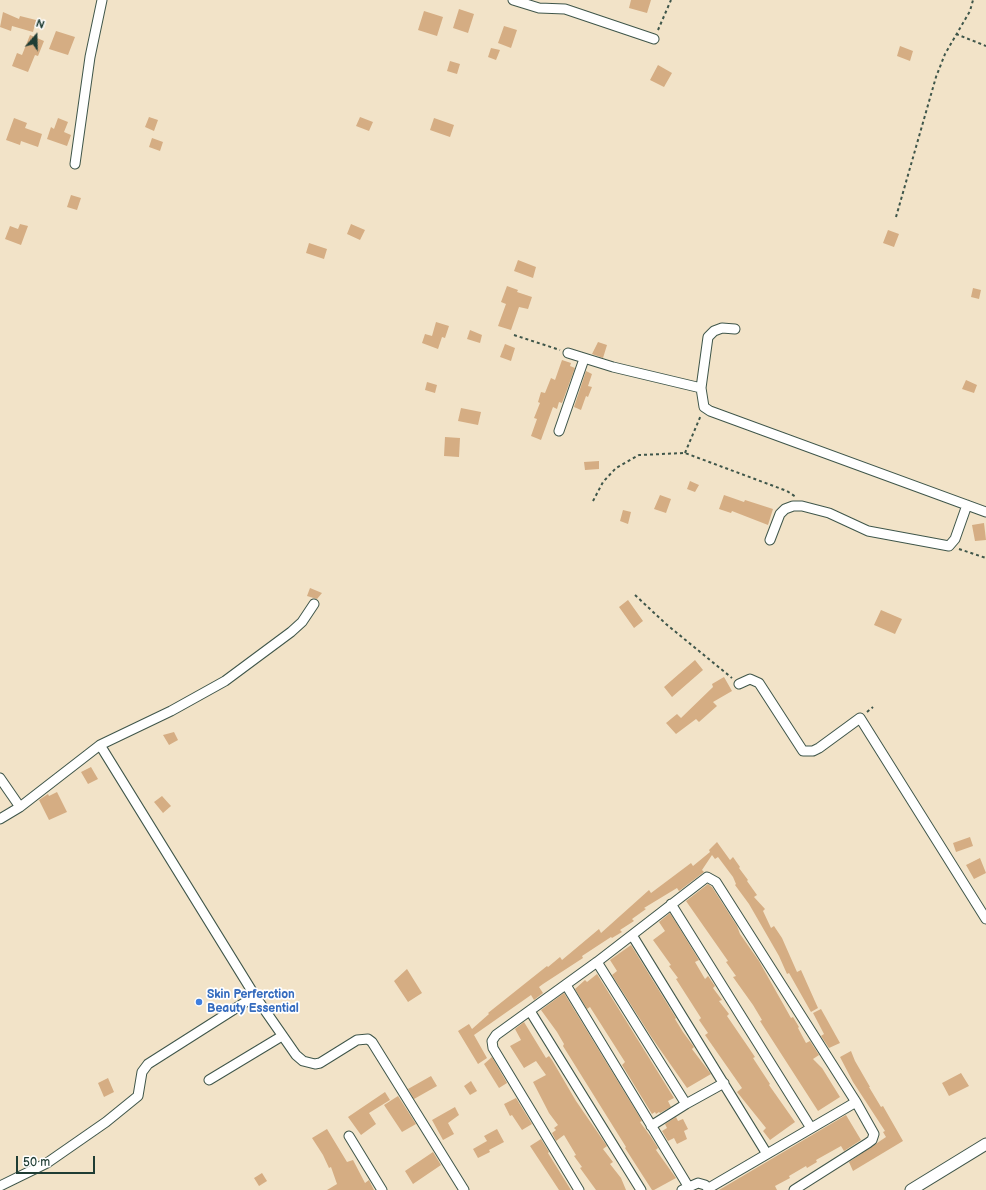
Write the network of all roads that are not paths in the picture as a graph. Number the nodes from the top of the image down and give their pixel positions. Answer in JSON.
{"nodes":[{"id":1,"x":102,"y":0,"type":"edge"},
{"id":2,"x":513,"y":0,"type":"edge"},
{"id":3,"x":654,"y":39,"type":"road end"},
{"id":4,"x":75,"y":164,"type":"dead end"},
{"id":5,"x":735,"y":329,"type":"dead end"},
{"id":6,"x":568,"y":353,"type":"dead end"},
{"id":7,"x":584,"y":358,"type":"junction"},
{"id":8,"x":701,"y":388,"type":"junction"},
{"id":9,"x":559,"y":431,"type":"dead end"},
{"id":10,"x":966,"y":506,"type":"junction"},
{"id":11,"x":986,"y":512,"type":"edge"},
{"id":12,"x":770,"y":540,"type":"dead end"},
{"id":13,"x":314,"y":604,"type":"dead end"},
{"id":14,"x":739,"y":684,"type":"road end"},
{"id":15,"x":100,"y":745,"type":"junction"},
{"id":16,"x":0,"y":778,"type":"edge"},
{"id":17,"x":20,"y":807,"type":"junction"},
{"id":18,"x":0,"y":818,"type":"edge"},
{"id":19,"x":671,"y":904,"type":"junction"},
{"id":20,"x":986,"y":919,"type":"edge"},
{"id":21,"x":632,"y":935,"type":"junction"},
{"id":22,"x":597,"y":962,"type":"junction"},
{"id":23,"x":566,"y":985,"type":"junction"},
{"id":24,"x":255,"y":996,"type":"junction"},
{"id":25,"x":530,"y":1011,"type":"junction"},
{"id":26,"x":282,"y":1036,"type":"junction"},
{"id":27,"x":209,"y":1080,"type":"dead end"},
{"id":28,"x":724,"y":1083,"type":"junction"},
{"id":29,"x":856,"y":1102,"type":"junction"},
{"id":30,"x":686,"y":1104,"type":"junction"},
{"id":31,"x":651,"y":1126,"type":"junction"},
{"id":32,"x":811,"y":1128,"type":"junction"},
{"id":33,"x":349,"y":1136,"type":"dead end"},
{"id":34,"x":986,"y":1144,"type":"edge"},
{"id":35,"x":767,"y":1154,"type":"junction"},
{"id":36,"x":0,"y":1186,"type":"edge"},
{"id":37,"x":808,"y":1187,"type":"edge"},
{"id":38,"x":685,"y":1188,"type":"edge"},
{"id":39,"x":710,"y":1189,"type":"edge"},
{"id":40,"x":382,"y":1190,"type":"edge"},
{"id":41,"x":464,"y":1190,"type":"edge"},
{"id":42,"x":579,"y":1190,"type":"edge"},
{"id":43,"x":641,"y":1190,"type":"edge"},
{"id":44,"x":794,"y":1190,"type":"edge"},
{"id":45,"x":911,"y":1190,"type":"edge"}],
"edges":[{"from":1,"to":4,"type":"street"},
{"from":2,"to":3,"type":"street"},
{"from":5,"to":8,"type":"street"},
{"from":6,"to":7,"type":"street"},
{"from":7,"to":8,"type":"street"},
{"from":7,"to":9,"type":"street"},
{"from":8,"to":10,"type":"street"},
{"from":10,"to":11,"type":"street"},
{"from":10,"to":12,"type":"street"},
{"from":13,"to":15,"type":"street"},
{"from":14,"to":20,"type":"street"},
{"from":15,"to":17,"type":"street"},
{"from":15,"to":24,"type":"street"},
{"from":16,"to":17,"type":"street"},
{"from":17,"to":18,"type":"street"},
{"from":19,"to":21,"type":"street"},
{"from":19,"to":29,"type":"street"},
{"from":19,"to":32,"type":"street"},
{"from":21,"to":22,"type":"street"},
{"from":21,"to":28,"type":"street"},
{"from":22,"to":23,"type":"street"},
{"from":22,"to":30,"type":"street"},
{"from":23,"to":25,"type":"street"},
{"from":23,"to":31,"type":"street"},
{"from":24,"to":26,"type":"street"},
{"from":24,"to":36,"type":"street"},
{"from":25,"to":42,"type":"street"},
{"from":25,"to":43,"type":"street"},
{"from":26,"to":27,"type":"street"},
{"from":26,"to":41,"type":"street"},
{"from":28,"to":30,"type":"street"},
{"from":28,"to":35,"type":"street"},
{"from":29,"to":32,"type":"street"},
{"from":29,"to":37,"type":"street"},
{"from":30,"to":31,"type":"street"},
{"from":31,"to":38,"type":"street"},
{"from":32,"to":35,"type":"street"},
{"from":33,"to":40,"type":"street"},
{"from":34,"to":45,"type":"street"},
{"from":35,"to":39,"type":"street"},
{"from":37,"to":44,"type":"street"},
{"from":38,"to":39,"type":"street"}]}
